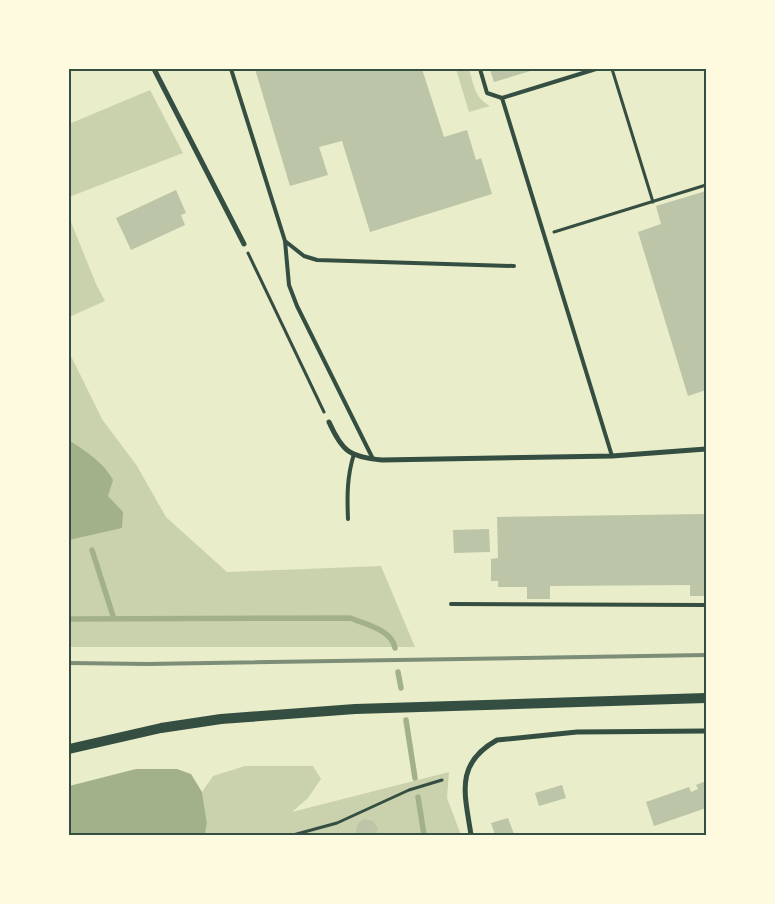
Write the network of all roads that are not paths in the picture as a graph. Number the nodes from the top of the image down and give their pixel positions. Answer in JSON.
{"nodes":[{"id":1,"x":154,"y":69,"type":"edge"},
{"id":2,"x":231,"y":69,"type":"edge"},
{"id":3,"x":480,"y":69,"type":"edge"},
{"id":4,"x":596,"y":69,"type":"edge"},
{"id":5,"x":502,"y":98,"type":"junction"},
{"id":6,"x":285,"y":240,"type":"junction"},
{"id":7,"x":244,"y":244,"type":"road end"},
{"id":8,"x":514,"y":266,"type":"dead end"},
{"id":9,"x":329,"y":422,"type":"road end"},
{"id":10,"x":706,"y":449,"type":"edge"},
{"id":11,"x":354,"y":454,"type":"junction"},
{"id":12,"x":612,"y":456,"type":"junction"},
{"id":13,"x":373,"y":459,"type":"junction"},
{"id":14,"x":348,"y":519,"type":"dead end"},
{"id":15,"x":451,"y":604,"type":"dead end"},
{"id":16,"x":706,"y":605,"type":"edge"},
{"id":17,"x":706,"y":698,"type":"edge"},
{"id":18,"x":706,"y":731,"type":"edge"},
{"id":19,"x":69,"y":749,"type":"edge"},
{"id":20,"x":471,"y":835,"type":"edge"}],
"edges":[{"from":1,"to":7,"type":"street"},
{"from":2,"to":6,"type":"lane"},
{"from":3,"to":5,"type":"lane"},
{"from":4,"to":5,"type":"lane"},
{"from":5,"to":12,"type":"lane"},
{"from":6,"to":8,"type":"lane"},
{"from":6,"to":13,"type":"lane"},
{"from":9,"to":11,"type":"street"},
{"from":10,"to":12,"type":"street"},
{"from":11,"to":13,"type":"street"},
{"from":11,"to":14,"type":"lane"},
{"from":12,"to":13,"type":"street"},
{"from":15,"to":16,"type":"lane"},
{"from":17,"to":19,"type":"main road"},
{"from":18,"to":20,"type":"street"}]}
